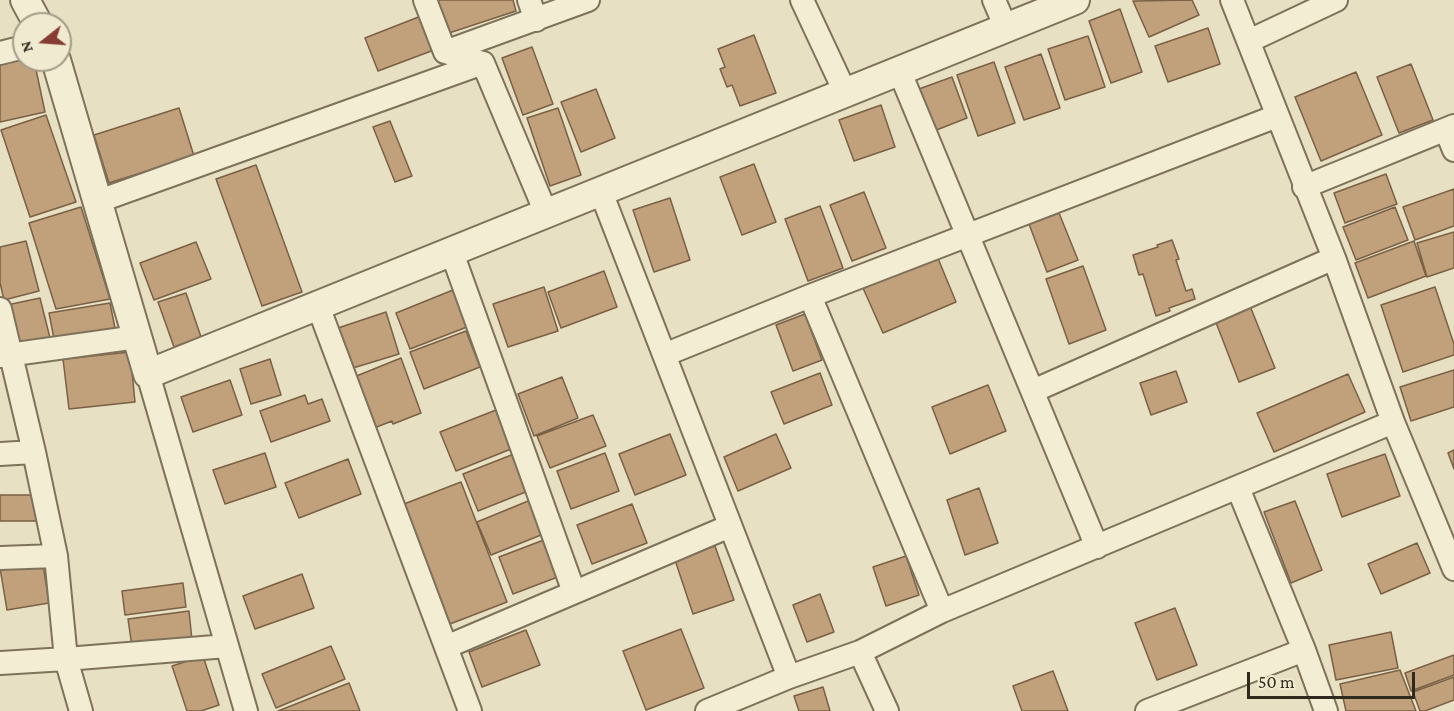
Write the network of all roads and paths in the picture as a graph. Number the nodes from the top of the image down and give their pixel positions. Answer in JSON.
{"nodes":[{"id":1,"x":425,"y":0,"type":"edge"},
{"id":2,"x":588,"y":0,"type":"edge"},
{"id":3,"x":802,"y":0,"type":"edge"},
{"id":4,"x":994,"y":0,"type":"edge"},
{"id":5,"x":1075,"y":0,"type":"edge"},
{"id":6,"x":1232,"y":0,"type":"edge"},
{"id":7,"x":1336,"y":0,"type":"edge"},
{"id":8,"x":533,"y":10,"type":"edge"},
{"id":9,"x":1006,"y":28,"type":"junction"},
{"id":10,"x":1249,"y":41,"type":"junction"},
{"id":11,"x":445,"y":52,"type":"junction"},
{"id":12,"x":483,"y":63,"type":"junction"},
{"id":13,"x":899,"y":70,"type":"junction"},
{"id":14,"x":60,"y":72,"type":"edge"},
{"id":15,"x":845,"y":92,"type":"junction"},
{"id":16,"x":1277,"y":116,"type":"junction"},
{"id":17,"x":1451,"y":135,"type":"edge"},
{"id":18,"x":1304,"y":187,"type":"junction"},
{"id":19,"x":601,"y":192,"type":"junction"},
{"id":20,"x":99,"y":201,"type":"junction"},
{"id":21,"x":546,"y":213,"type":"junction"},
{"id":22,"x":969,"y":235,"type":"junction"},
{"id":23,"x":451,"y":250,"type":"junction"},
{"id":24,"x":1334,"y":258,"type":"junction"},
{"id":25,"x":810,"y":296,"type":"junction"},
{"id":26,"x":318,"y":306,"type":"junction"},
{"id":27,"x":0,"y":309,"type":"edge"},
{"id":28,"x":137,"y":337,"type":"junction"},
{"id":29,"x":664,"y":355,"type":"junction"},
{"id":30,"x":5,"y":356,"type":"edge"},
{"id":31,"x":148,"y":374,"type":"junction"},
{"id":32,"x":1033,"y":391,"type":"junction"},
{"id":33,"x":1393,"y":422,"type":"junction"},
{"id":34,"x":34,"y":452,"type":"junction"},
{"id":35,"x":0,"y":454,"type":"edge"},
{"id":36,"x":1238,"y":488,"type":"junction"},
{"id":37,"x":730,"y":526,"type":"junction"},
{"id":38,"x":1097,"y":547,"type":"junction"},
{"id":39,"x":56,"y":556,"type":"junction"},
{"id":40,"x":0,"y":558,"type":"edge"},
{"id":41,"x":1454,"y":569,"type":"edge"},
{"id":42,"x":574,"y":592,"type":"junction"},
{"id":43,"x":942,"y":611,"type":"junction"},
{"id":44,"x":227,"y":646,"type":"junction"},
{"id":45,"x":446,"y":647,"type":"junction"},
{"id":46,"x":1304,"y":650,"type":"junction"},
{"id":47,"x":860,"y":652,"type":"junction"},
{"id":48,"x":66,"y":660,"type":"junction"},
{"id":49,"x":0,"y":663,"type":"edge"},
{"id":50,"x":789,"y":677,"type":"junction"},
{"id":51,"x":715,"y":709,"type":"edge"},
{"id":52,"x":81,"y":711,"type":"edge"},
{"id":53,"x":246,"y":711,"type":"edge"},
{"id":54,"x":470,"y":711,"type":"edge"},
{"id":55,"x":887,"y":711,"type":"edge"},
{"id":56,"x":1147,"y":711,"type":"edge"},
{"id":57,"x":1326,"y":711,"type":"edge"}],
"edges":[{"from":1,"to":11,"type":"street"},
{"from":2,"to":8,"type":"street"},
{"from":3,"to":15,"type":"street"},
{"from":4,"to":9,"type":"street"},
{"from":5,"to":9,"type":"street"},
{"from":6,"to":10,"type":"street"},
{"from":7,"to":10,"type":"street"},
{"from":8,"to":11,"type":"street"},
{"from":9,"to":13,"type":"street"},
{"from":10,"to":16,"type":"street"},
{"from":11,"to":12,"type":"street"},
{"from":12,"to":20,"type":"street"},
{"from":12,"to":21,"type":"street"},
{"from":13,"to":15,"type":"street"},
{"from":13,"to":22,"type":"street"},
{"from":14,"to":20,"type":"street"},
{"from":15,"to":19,"type":"street"},
{"from":16,"to":18,"type":"street"},
{"from":16,"to":22,"type":"street"},
{"from":17,"to":18,"type":"street"},
{"from":18,"to":24,"type":"street"},
{"from":19,"to":21,"type":"street"},
{"from":19,"to":29,"type":"street"},
{"from":20,"to":28,"type":"street"},
{"from":21,"to":23,"type":"street"},
{"from":22,"to":25,"type":"street"},
{"from":22,"to":32,"type":"street"},
{"from":23,"to":26,"type":"street"},
{"from":23,"to":42,"type":"street"},
{"from":24,"to":32,"type":"street"},
{"from":24,"to":33,"type":"street"},
{"from":25,"to":29,"type":"street"},
{"from":25,"to":43,"type":"street"},
{"from":26,"to":31,"type":"street"},
{"from":26,"to":45,"type":"street"},
{"from":27,"to":30,"type":"street"},
{"from":28,"to":30,"type":"street"},
{"from":28,"to":31,"type":"street"},
{"from":29,"to":37,"type":"street"},
{"from":30,"to":34,"type":"street"},
{"from":31,"to":44,"type":"street"},
{"from":32,"to":38,"type":"street"},
{"from":33,"to":36,"type":"street"},
{"from":33,"to":41,"type":"street"},
{"from":34,"to":35,"type":"street"},
{"from":34,"to":39,"type":"street"},
{"from":36,"to":38,"type":"street"},
{"from":36,"to":46,"type":"street"},
{"from":37,"to":42,"type":"street"},
{"from":37,"to":50,"type":"street"},
{"from":38,"to":43,"type":"street"},
{"from":39,"to":40,"type":"street"},
{"from":39,"to":48,"type":"street"},
{"from":42,"to":45,"type":"street"},
{"from":43,"to":47,"type":"street"},
{"from":44,"to":48,"type":"street"},
{"from":44,"to":53,"type":"street"},
{"from":45,"to":54,"type":"street"},
{"from":46,"to":56,"type":"street"},
{"from":46,"to":57,"type":"street"},
{"from":47,"to":50,"type":"street"},
{"from":47,"to":55,"type":"street"},
{"from":48,"to":49,"type":"street"},
{"from":48,"to":52,"type":"street"},
{"from":50,"to":51,"type":"street"}]}
